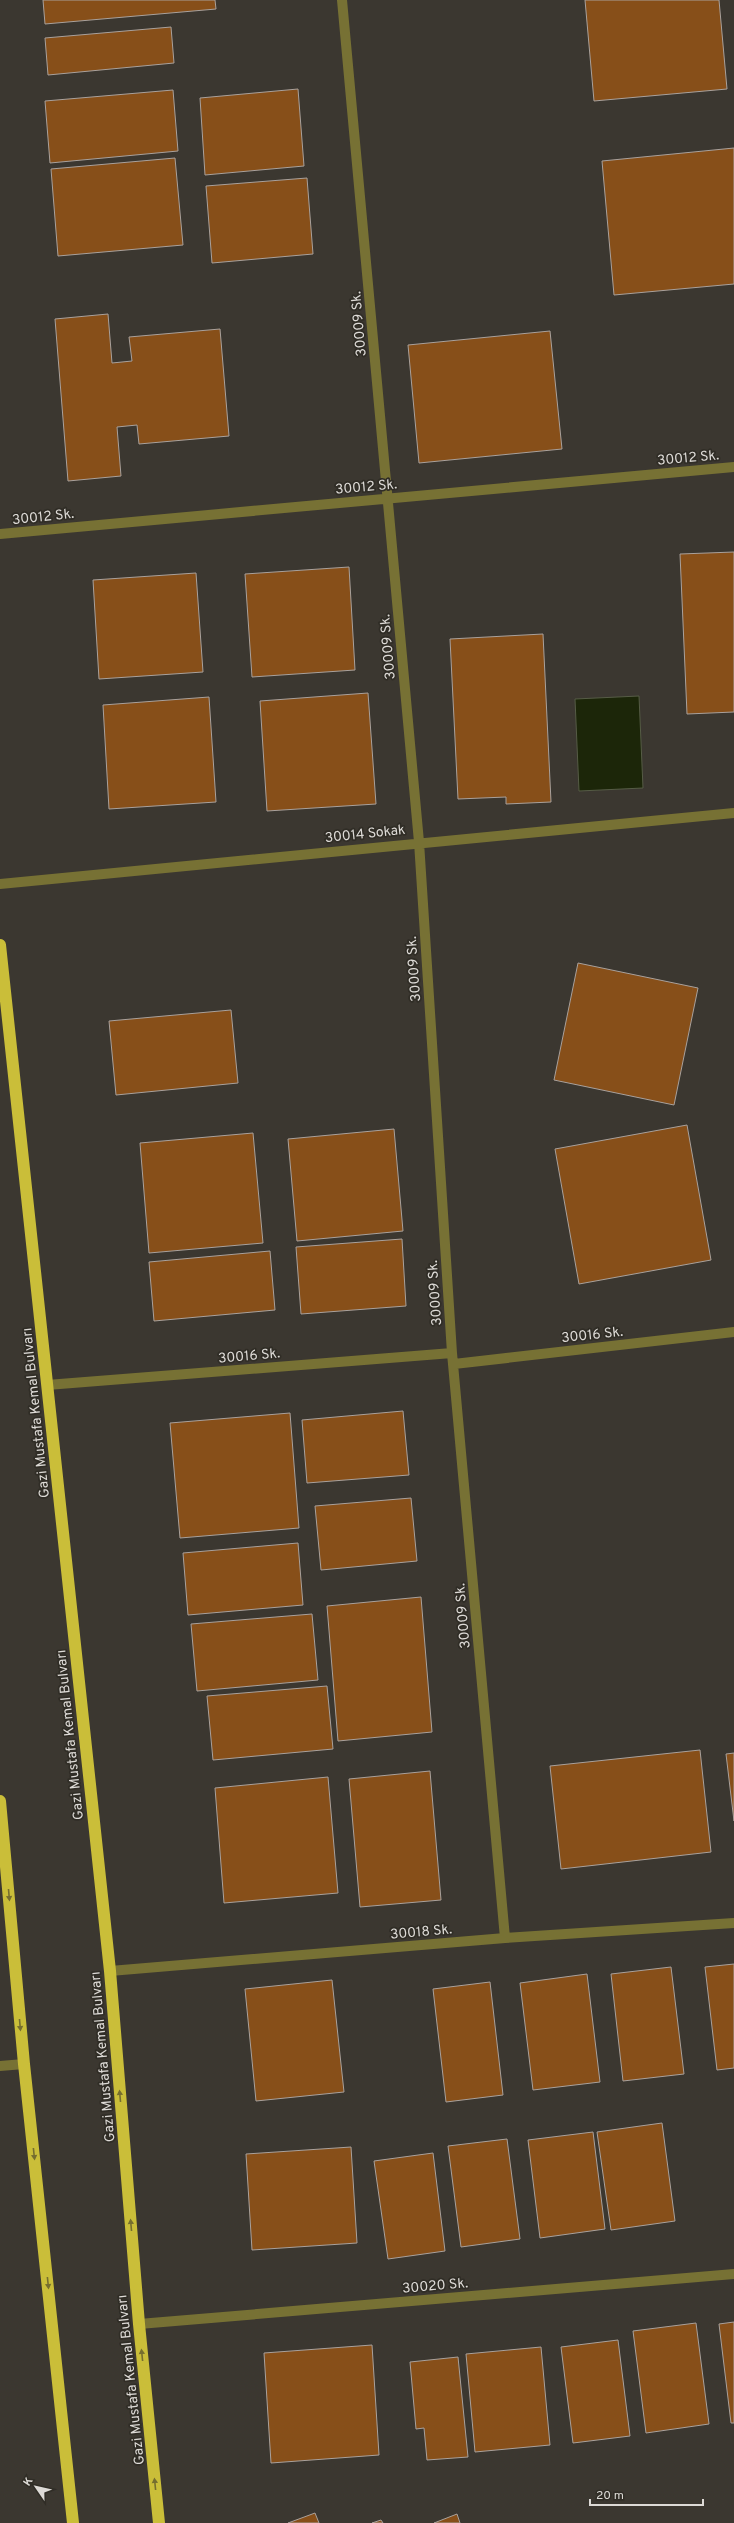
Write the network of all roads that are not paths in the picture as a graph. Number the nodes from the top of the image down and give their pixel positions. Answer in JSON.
{"nodes":[{"id":1,"x":342,"y":0,"type":"edge"},
{"id":2,"x":734,"y":468,"type":"edge"},
{"id":3,"x":387,"y":498,"type":"junction"},
{"id":4,"x":0,"y":534,"type":"edge"},
{"id":5,"x":734,"y":813,"type":"edge"},
{"id":6,"x":419,"y":842,"type":"junction"},
{"id":7,"x":0,"y":884,"type":"edge"},
{"id":8,"x":0,"y":945,"type":"edge"},
{"id":9,"x":734,"y":1332,"type":"edge"},
{"id":10,"x":452,"y":1352,"type":"junction"},
{"id":11,"x":454,"y":1364,"type":"junction"},
{"id":12,"x":47,"y":1385,"type":"junction"},
{"id":13,"x":0,"y":1801,"type":"edge"},
{"id":14,"x":734,"y":1923,"type":"edge"},
{"id":15,"x":504,"y":1938,"type":"junction"},
{"id":16,"x":110,"y":1971,"type":"junction"},
{"id":17,"x":24,"y":2064,"type":"junction"},
{"id":18,"x":0,"y":2066,"type":"edge"},
{"id":19,"x":734,"y":2274,"type":"edge"},
{"id":20,"x":139,"y":2324,"type":"junction"},
{"id":21,"x":73,"y":2523,"type":"edge"},
{"id":22,"x":159,"y":2523,"type":"edge"}],
"edges":[{"from":1,"to":3,"type":"street","name":"30009 Sk."},
{"from":2,"to":3,"type":"street","name":"30012 Sk."},
{"from":3,"to":4,"type":"street","name":"30012 Sk."},
{"from":3,"to":6,"type":"street","name":"30009 Sk."},
{"from":5,"to":6,"type":"street","name":"30014 Sokak"},
{"from":6,"to":7,"type":"street","name":"30014 Sokak"},
{"from":6,"to":10,"type":"street","name":"30009 Sk."},
{"from":8,"to":12,"type":"highway","name":"Gazi Mustafa Kemal Bulvarı"},
{"from":9,"to":11,"type":"street","name":"30016 Sk."},
{"from":10,"to":11,"type":"street","name":"30009 Sk."},
{"from":10,"to":12,"type":"street","name":"30016 Sk."},
{"from":11,"to":15,"type":"street","name":"30009 Sk."},
{"from":12,"to":16,"type":"highway","name":"Gazi Mustafa Kemal Bulvarı"},
{"from":13,"to":17,"type":"highway","one_way":true},
{"from":14,"to":15,"type":"street","name":"30018 Sk."},
{"from":15,"to":16,"type":"street","name":"30018 Sk."},
{"from":20,"to":16,"type":"highway","name":"Gazi Mustafa Kemal Bulvarı","one_way":true},
{"from":17,"to":18,"type":"street"},
{"from":17,"to":21,"type":"highway","one_way":true},
{"from":19,"to":20,"type":"street","name":"30020 Sk."},
{"from":22,"to":20,"type":"highway","name":"Gazi Mustafa Kemal Bulvarı","one_way":true}]}
